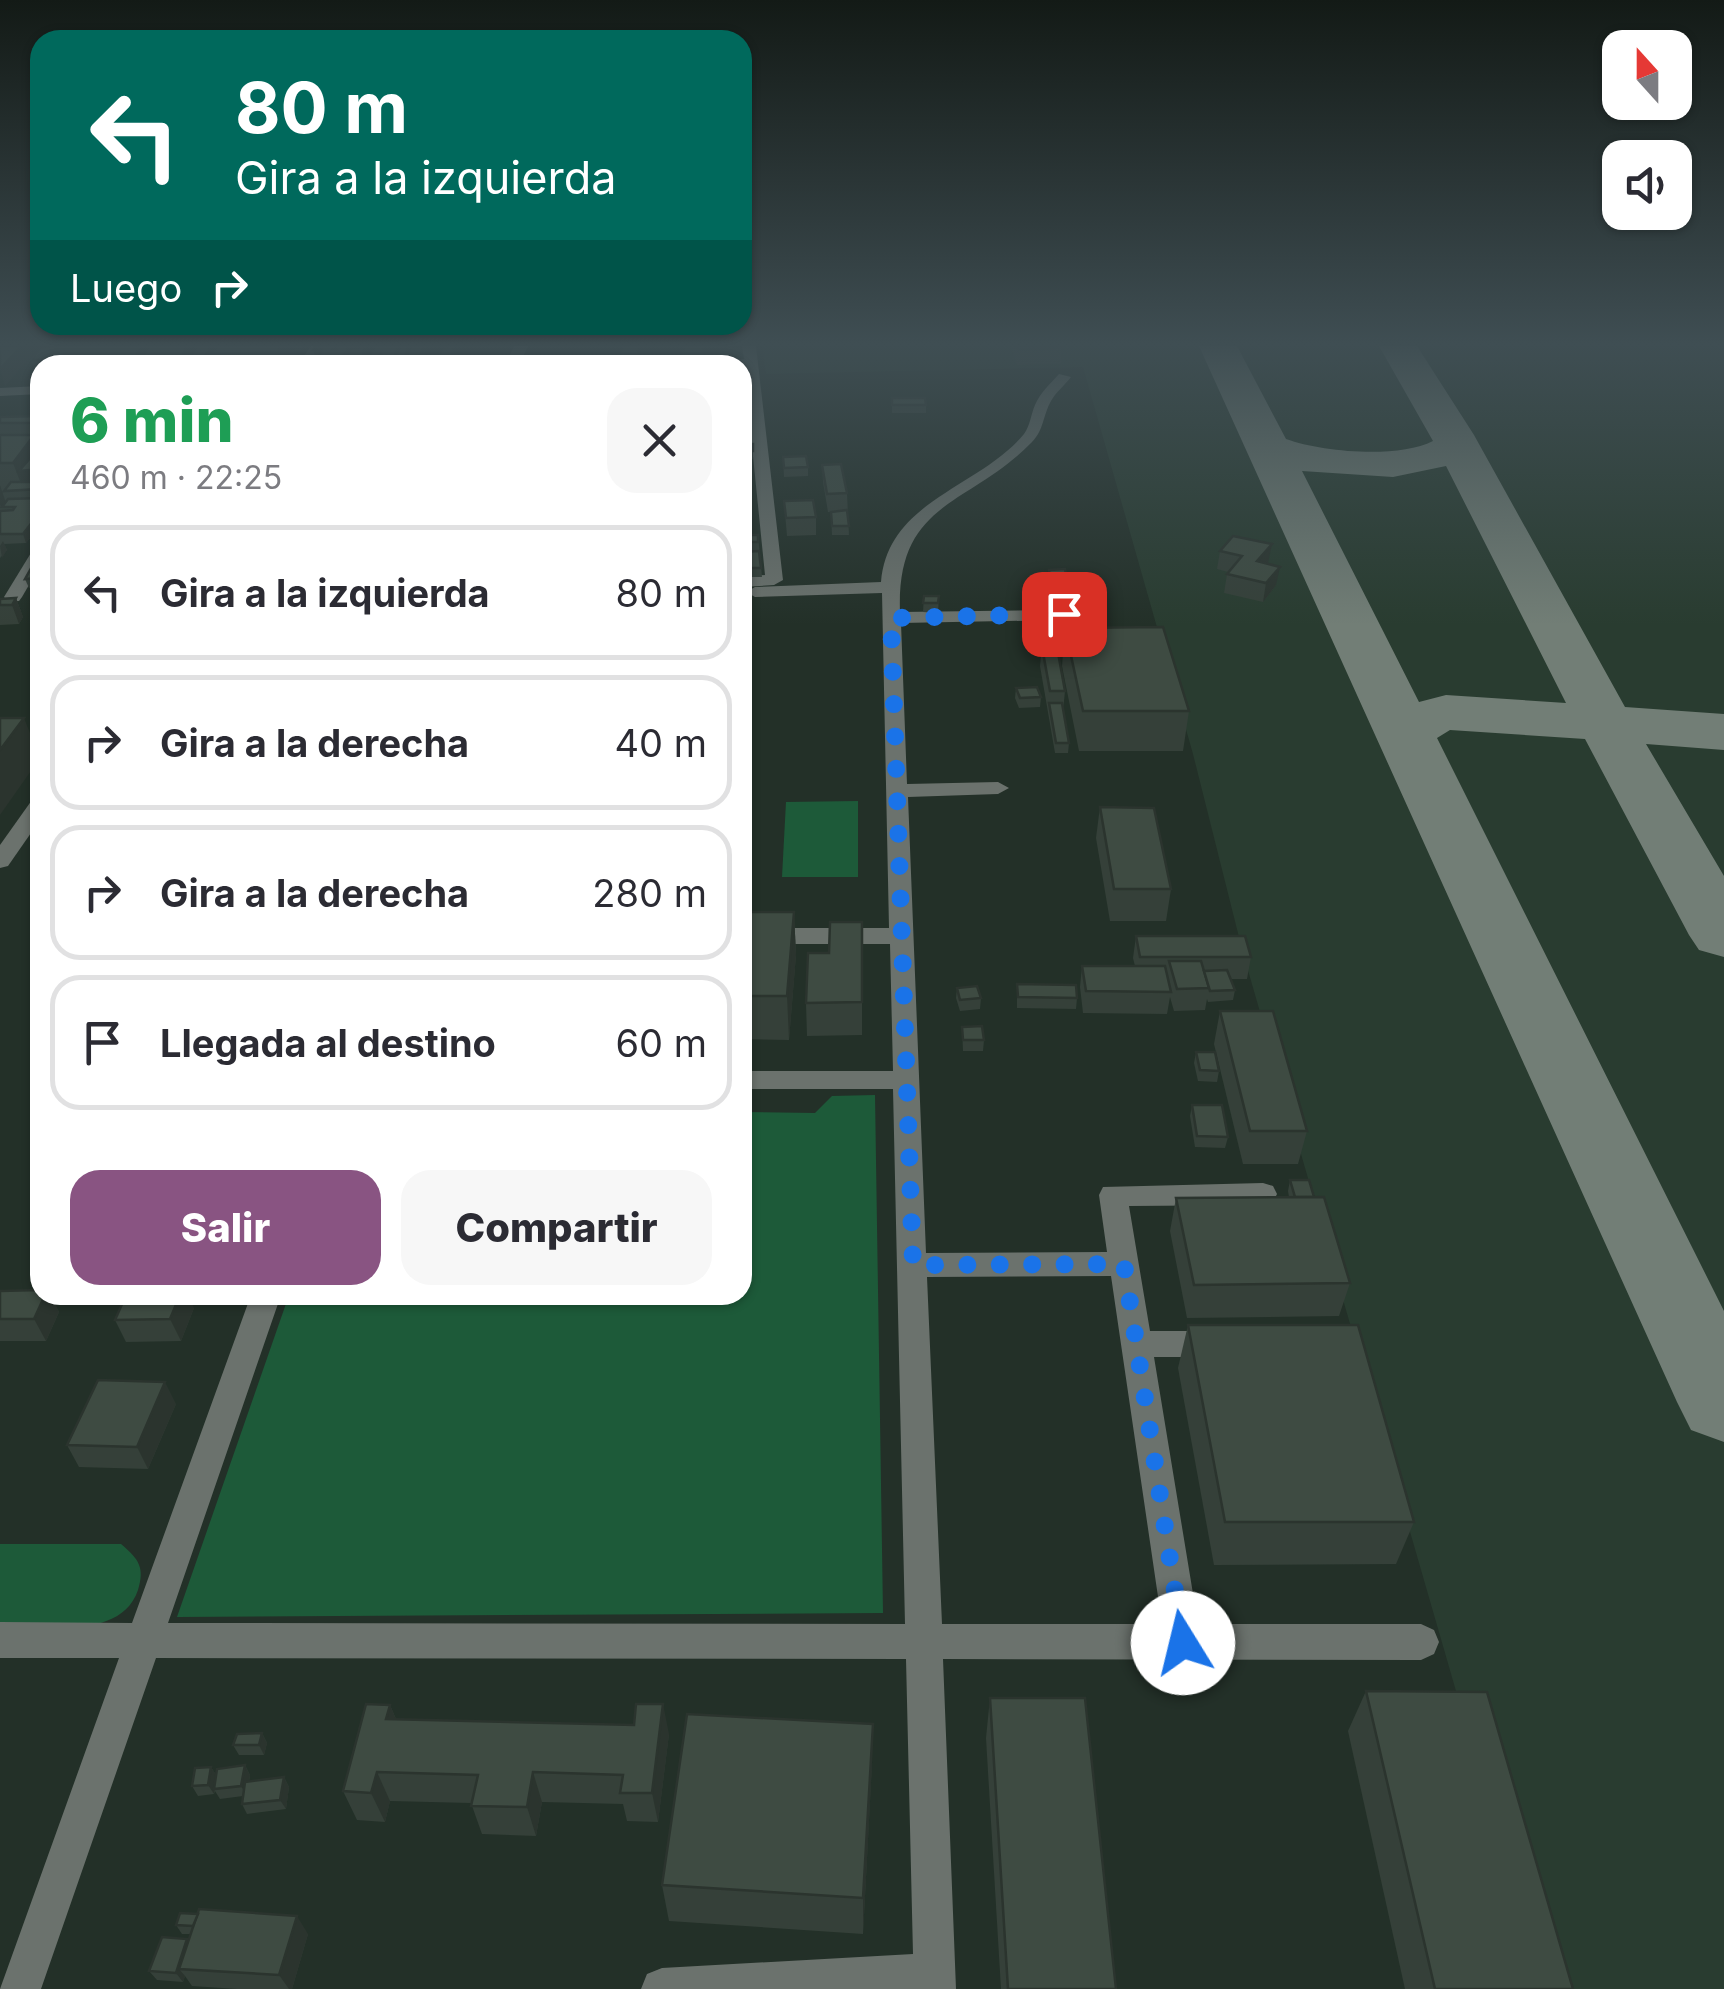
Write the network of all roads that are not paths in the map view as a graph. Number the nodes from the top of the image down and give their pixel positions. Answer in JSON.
{"nodes":[{"id":1,"x":755,"y":439,"type":"edge"},
{"id":2,"x":1027,"y":439,"type":"edge"},
{"id":3,"x":763,"y":462,"type":"junction"},
{"id":4,"x":752,"y":463,"type":"edge"},
{"id":5,"x":9,"y":494,"type":"edge"},
{"id":6,"x":0,"y":519,"type":"edge"},
{"id":7,"x":30,"y":568,"type":"edge"},
{"id":8,"x":752,"y":581,"type":"edge"},
{"id":9,"x":890,"y":587,"type":"junction"},
{"id":10,"x":752,"y":593,"type":"edge"},
{"id":11,"x":12,"y":597,"type":"edge"},
{"id":12,"x":1064,"y":614,"type":"dead end"},
{"id":13,"x":891,"y":618,"type":"junction"},
{"id":14,"x":0,"y":740,"type":"edge"},
{"id":15,"x":30,"y":740,"type":"edge"},
{"id":16,"x":998,"y":788,"type":"dead end"},
{"id":17,"x":898,"y":792,"type":"junction"},
{"id":18,"x":30,"y":818,"type":"edge"},
{"id":19,"x":0,"y":861,"type":"edge"},
{"id":20,"x":752,"y":936,"type":"edge"},
{"id":21,"x":904,"y":936,"type":"junction"},
{"id":22,"x":752,"y":1080,"type":"edge"},
{"id":23,"x":908,"y":1080,"type":"junction"},
{"id":24,"x":1263,"y":1194,"type":"edge"},
{"id":25,"x":1124,"y":1264,"type":"junction"},
{"id":26,"x":913,"y":1265,"type":"junction"},
{"id":27,"x":262,"y":1305,"type":"edge"},
{"id":28,"x":1136,"y":1344,"type":"junction"},
{"id":29,"x":1250,"y":1344,"type":"edge"},
{"id":30,"x":144,"y":1638,"type":"junction"},
{"id":31,"x":0,"y":1640,"type":"edge"},
{"id":32,"x":1422,"y":1642,"type":"dead end"},
{"id":33,"x":923,"y":1643,"type":"junction"},
{"id":34,"x":1183,"y":1643,"type":"junction"},
{"id":35,"x":934,"y":1981,"type":"edge"},
{"id":36,"x":20,"y":1989,"type":"edge"},
{"id":37,"x":662,"y":1989,"type":"edge"}],
"edges":[{"from":1,"to":3,"type":"street"},
{"from":2,"to":9,"type":"street"},
{"from":3,"to":4,"type":"street"},
{"from":3,"to":8,"type":"street"},
{"from":5,"to":6,"type":"street"},
{"from":7,"to":11,"type":"street"},
{"from":9,"to":10,"type":"street"},
{"from":9,"to":13,"type":"street"},
{"from":12,"to":13,"type":"street"},
{"from":13,"to":17,"type":"street"},
{"from":14,"to":15,"type":"street"},
{"from":16,"to":17,"type":"street"},
{"from":17,"to":21,"type":"street"},
{"from":18,"to":19,"type":"street"},
{"from":20,"to":21,"type":"street"},
{"from":21,"to":23,"type":"street"},
{"from":22,"to":23,"type":"street"},
{"from":23,"to":26,"type":"street"},
{"from":24,"to":25,"type":"street"},
{"from":25,"to":26,"type":"street"},
{"from":25,"to":28,"type":"street"},
{"from":26,"to":33,"type":"street"},
{"from":27,"to":30,"type":"street"},
{"from":28,"to":29,"type":"street"},
{"from":28,"to":34,"type":"street"},
{"from":30,"to":31,"type":"street"},
{"from":30,"to":33,"type":"street"},
{"from":30,"to":36,"type":"street"},
{"from":32,"to":34,"type":"street"},
{"from":33,"to":34,"type":"street"},
{"from":33,"to":35,"type":"street"},
{"from":35,"to":37,"type":"street"}]}
